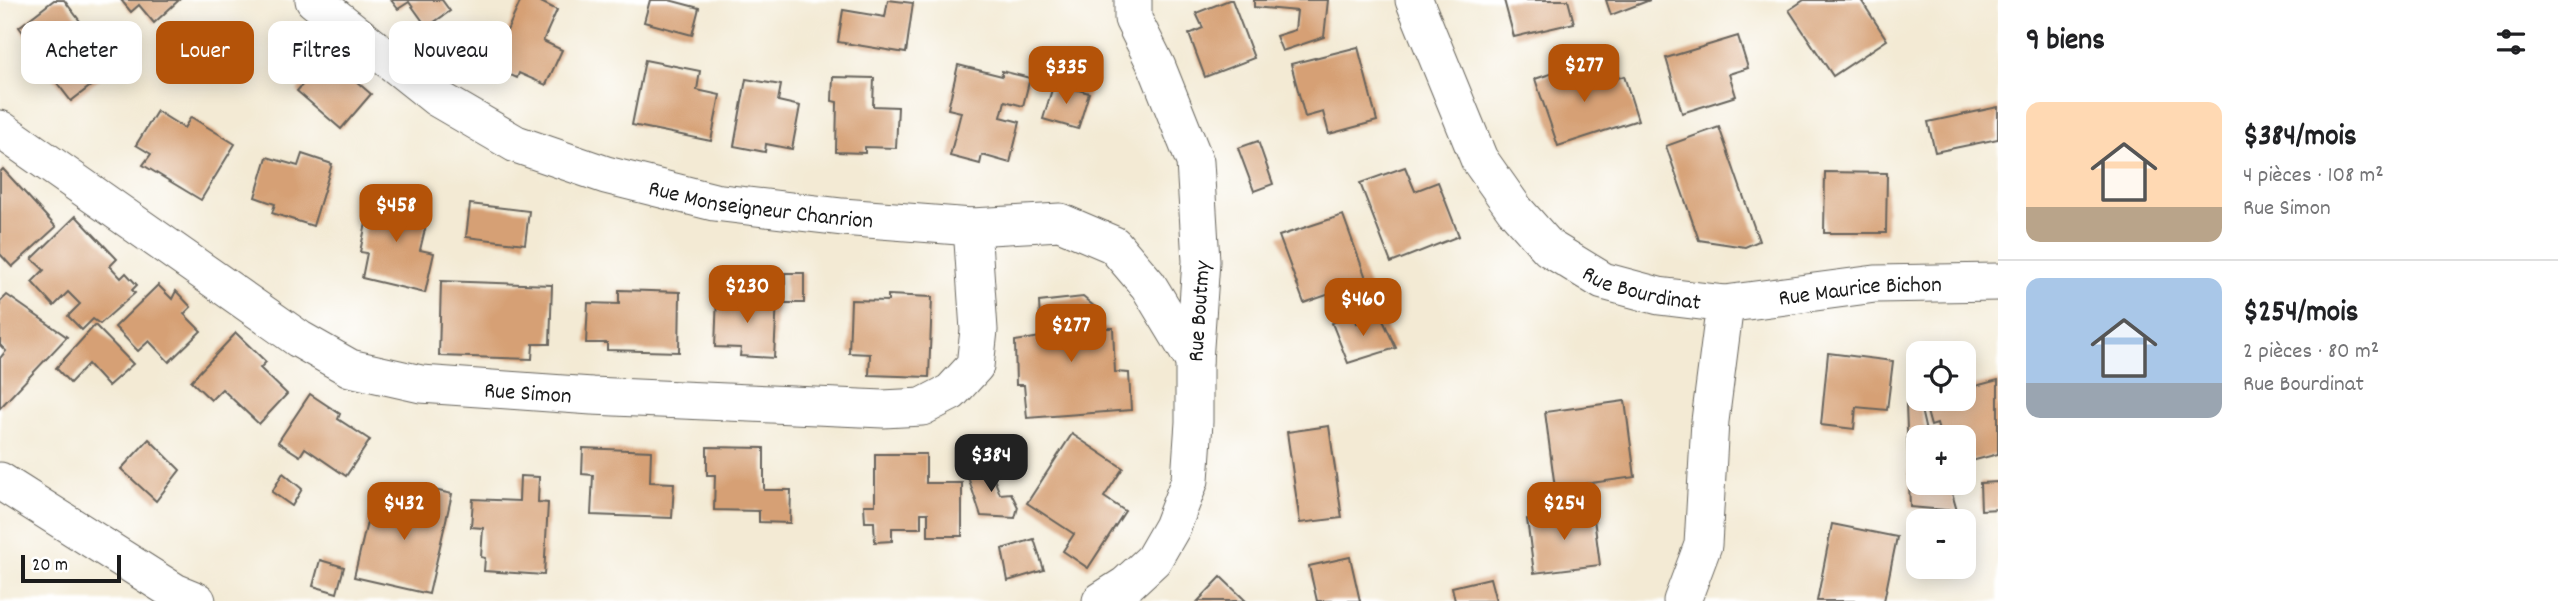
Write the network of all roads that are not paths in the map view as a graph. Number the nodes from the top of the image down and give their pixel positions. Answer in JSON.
{"nodes":[{"id":1,"x":314,"y":0,"type":"edge"},
{"id":2,"x":1133,"y":0,"type":"edge"},
{"id":3,"x":1414,"y":0,"type":"edge"},
{"id":4,"x":0,"y":129,"type":"edge"},
{"id":5,"x":972,"y":227,"type":"junction"},
{"id":6,"x":1998,"y":282,"type":"edge"},
{"id":7,"x":1725,"y":304,"type":"junction"},
{"id":8,"x":1195,"y":361,"type":"junction"},
{"id":9,"x":0,"y":481,"type":"edge"},
{"id":10,"x":197,"y":601,"type":"edge"},
{"id":11,"x":1101,"y":601,"type":"edge"},
{"id":12,"x":1682,"y":601,"type":"edge"}],
"edges":[{"from":1,"to":5,"type":"street","name":"Rue Monseigneur Chanrion"},
{"from":2,"to":8,"type":"street","name":"Rue Boutmy"},
{"from":3,"to":7,"type":"street","name":"Rue Bourdinat"},
{"from":4,"to":5,"type":"street","name":"Rue Simon"},
{"from":5,"to":8,"type":"street","name":"Rue Monseigneur Chanrion"},
{"from":6,"to":7,"type":"street","name":"Rue Maurice Bichon"},
{"from":7,"to":12,"type":"street","name":"Rue Bourdinat"},
{"from":8,"to":11,"type":"street","name":"Rue Boutmy"},
{"from":9,"to":10,"type":"street"}]}
